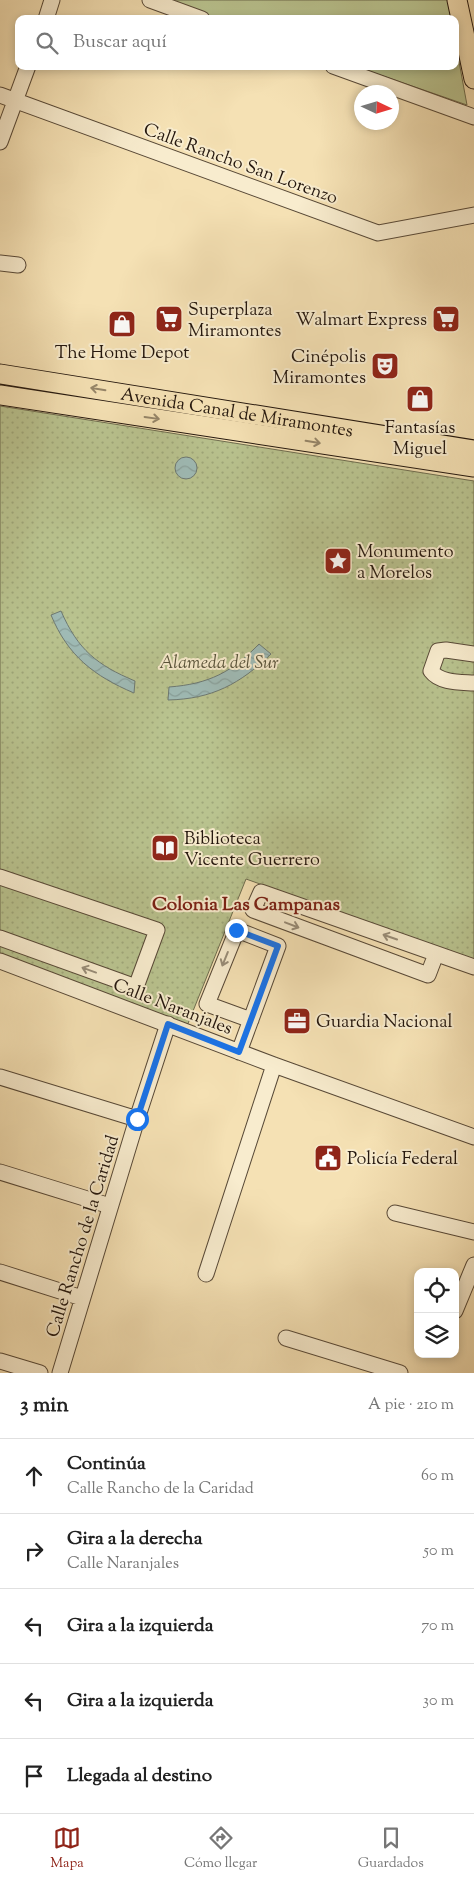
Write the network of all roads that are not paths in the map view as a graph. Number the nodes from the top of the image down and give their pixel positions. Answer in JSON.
{"nodes":[{"id":1,"x":52,"y":0,"type":"edge"},
{"id":2,"x":150,"y":0,"type":"edge"},
{"id":3,"x":457,"y":0,"type":"edge"},
{"id":4,"x":47,"y":15,"type":"edge"},
{"id":5,"x":191,"y":15,"type":"edge"},
{"id":6,"x":27,"y":70,"type":"edge"},
{"id":7,"x":344,"y":70,"type":"edge"},
{"id":8,"x":474,"y":79,"type":"edge"},
{"id":9,"x":0,"y":95,"type":"edge"},
{"id":10,"x":16,"y":100,"type":"junction"},
{"id":11,"x":474,"y":117,"type":"edge"},
{"id":12,"x":0,"y":142,"type":"edge"},
{"id":13,"x":474,"y":215,"type":"edge"},
{"id":14,"x":0,"y":263,"type":"edge"},
{"id":15,"x":18,"y":265,"type":"dead end"},
{"id":16,"x":0,"y":374,"type":"edge"},
{"id":17,"x":0,"y":395,"type":"edge"},
{"id":18,"x":474,"y":450,"type":"edge"},
{"id":19,"x":474,"y":467,"type":"edge"},
{"id":20,"x":474,"y":654,"type":"edge"},
{"id":21,"x":474,"y":683,"type":"edge"},
{"id":22,"x":0,"y":877,"type":"edge"},
{"id":23,"x":0,"y":938,"type":"edge"},
{"id":24,"x":436,"y":954,"type":"junction"},
{"id":25,"x":0,"y":961,"type":"edge"},
{"id":26,"x":474,"y":967,"type":"edge"},
{"id":27,"x":250,"y":1020,"type":"junction"},
{"id":28,"x":168,"y":1024,"type":"junction"},
{"id":29,"x":239,"y":1052,"type":"junction"},
{"id":30,"x":274,"y":1065,"type":"junction"},
{"id":31,"x":0,"y":1076,"type":"edge"},
{"id":32,"x":137,"y":1119,"type":"junction"},
{"id":33,"x":474,"y":1137,"type":"edge"},
{"id":34,"x":0,"y":1172,"type":"edge"},
{"id":35,"x":110,"y":1206,"type":"junction"},
{"id":36,"x":395,"y":1213,"type":"dead end"},
{"id":37,"x":474,"y":1232,"type":"edge"},
{"id":38,"x":474,"y":1265,"type":"edge"},
{"id":39,"x":0,"y":1272,"type":"edge"},
{"id":40,"x":206,"y":1274,"type":"dead end"},
{"id":41,"x":82,"y":1298,"type":"junction"},
{"id":42,"x":459,"y":1301,"type":"edge"},
{"id":43,"x":286,"y":1338,"type":"dead end"},
{"id":44,"x":0,"y":1361,"type":"edge"},
{"id":45,"x":40,"y":1373,"type":"edge"},
{"id":46,"x":60,"y":1373,"type":"edge"},
{"id":47,"x":400,"y":1373,"type":"edge"}],
"edges":[{"from":1,"to":4,"type":"street"},
{"from":2,"to":5,"type":"street"},
{"from":3,"to":8,"type":"main road"},
{"from":6,"to":10,"type":"street"},
{"from":7,"to":11,"type":"street"},
{"from":9,"to":10,"type":"street","name":"Calle Rancho San Lorenzo"},
{"from":10,"to":12,"type":"street"},
{"from":10,"to":13,"type":"street","name":"Calle Rancho San Lorenzo"},
{"from":14,"to":15,"type":"street"},
{"from":18,"to":16,"type":"main road","name":"Avenida Canal de Miramontes","one_way":true},
{"from":17,"to":19,"type":"main road","name":"Avenida Canal de Miramontes","one_way":true},
{"from":20,"to":21,"type":"street"},
{"from":22,"to":23,"type":"street","one_way":true},
{"from":24,"to":24,"type":"street","one_way":true},
{"from":24,"to":26,"type":"street"},
{"from":25,"to":28,"type":"street","name":"Calle Naranjales"},
{"from":27,"to":27,"type":"street","one_way":true},
{"from":27,"to":29,"type":"street"},
{"from":28,"to":29,"type":"street","name":"Calle Naranjales"},
{"from":28,"to":32,"type":"street","name":"Calle Rancho de la Caridad"},
{"from":29,"to":30,"type":"street","name":"Calle Naranjales"},
{"from":30,"to":33,"type":"street","name":"Calle Naranjales"},
{"from":30,"to":40,"type":"street"},
{"from":31,"to":32,"type":"street"},
{"from":32,"to":35,"type":"street","name":"Calle Rancho de la Caridad"},
{"from":34,"to":35,"type":"street"},
{"from":35,"to":41,"type":"street","name":"Calle Rancho de la Caridad"},
{"from":36,"to":37,"type":"street"},
{"from":38,"to":42,"type":"street"},
{"from":39,"to":41,"type":"street"},
{"from":41,"to":46,"type":"street","name":"Calle Rancho de la Caridad"},
{"from":43,"to":47,"type":"street"},
{"from":44,"to":45,"type":"street"}]}
